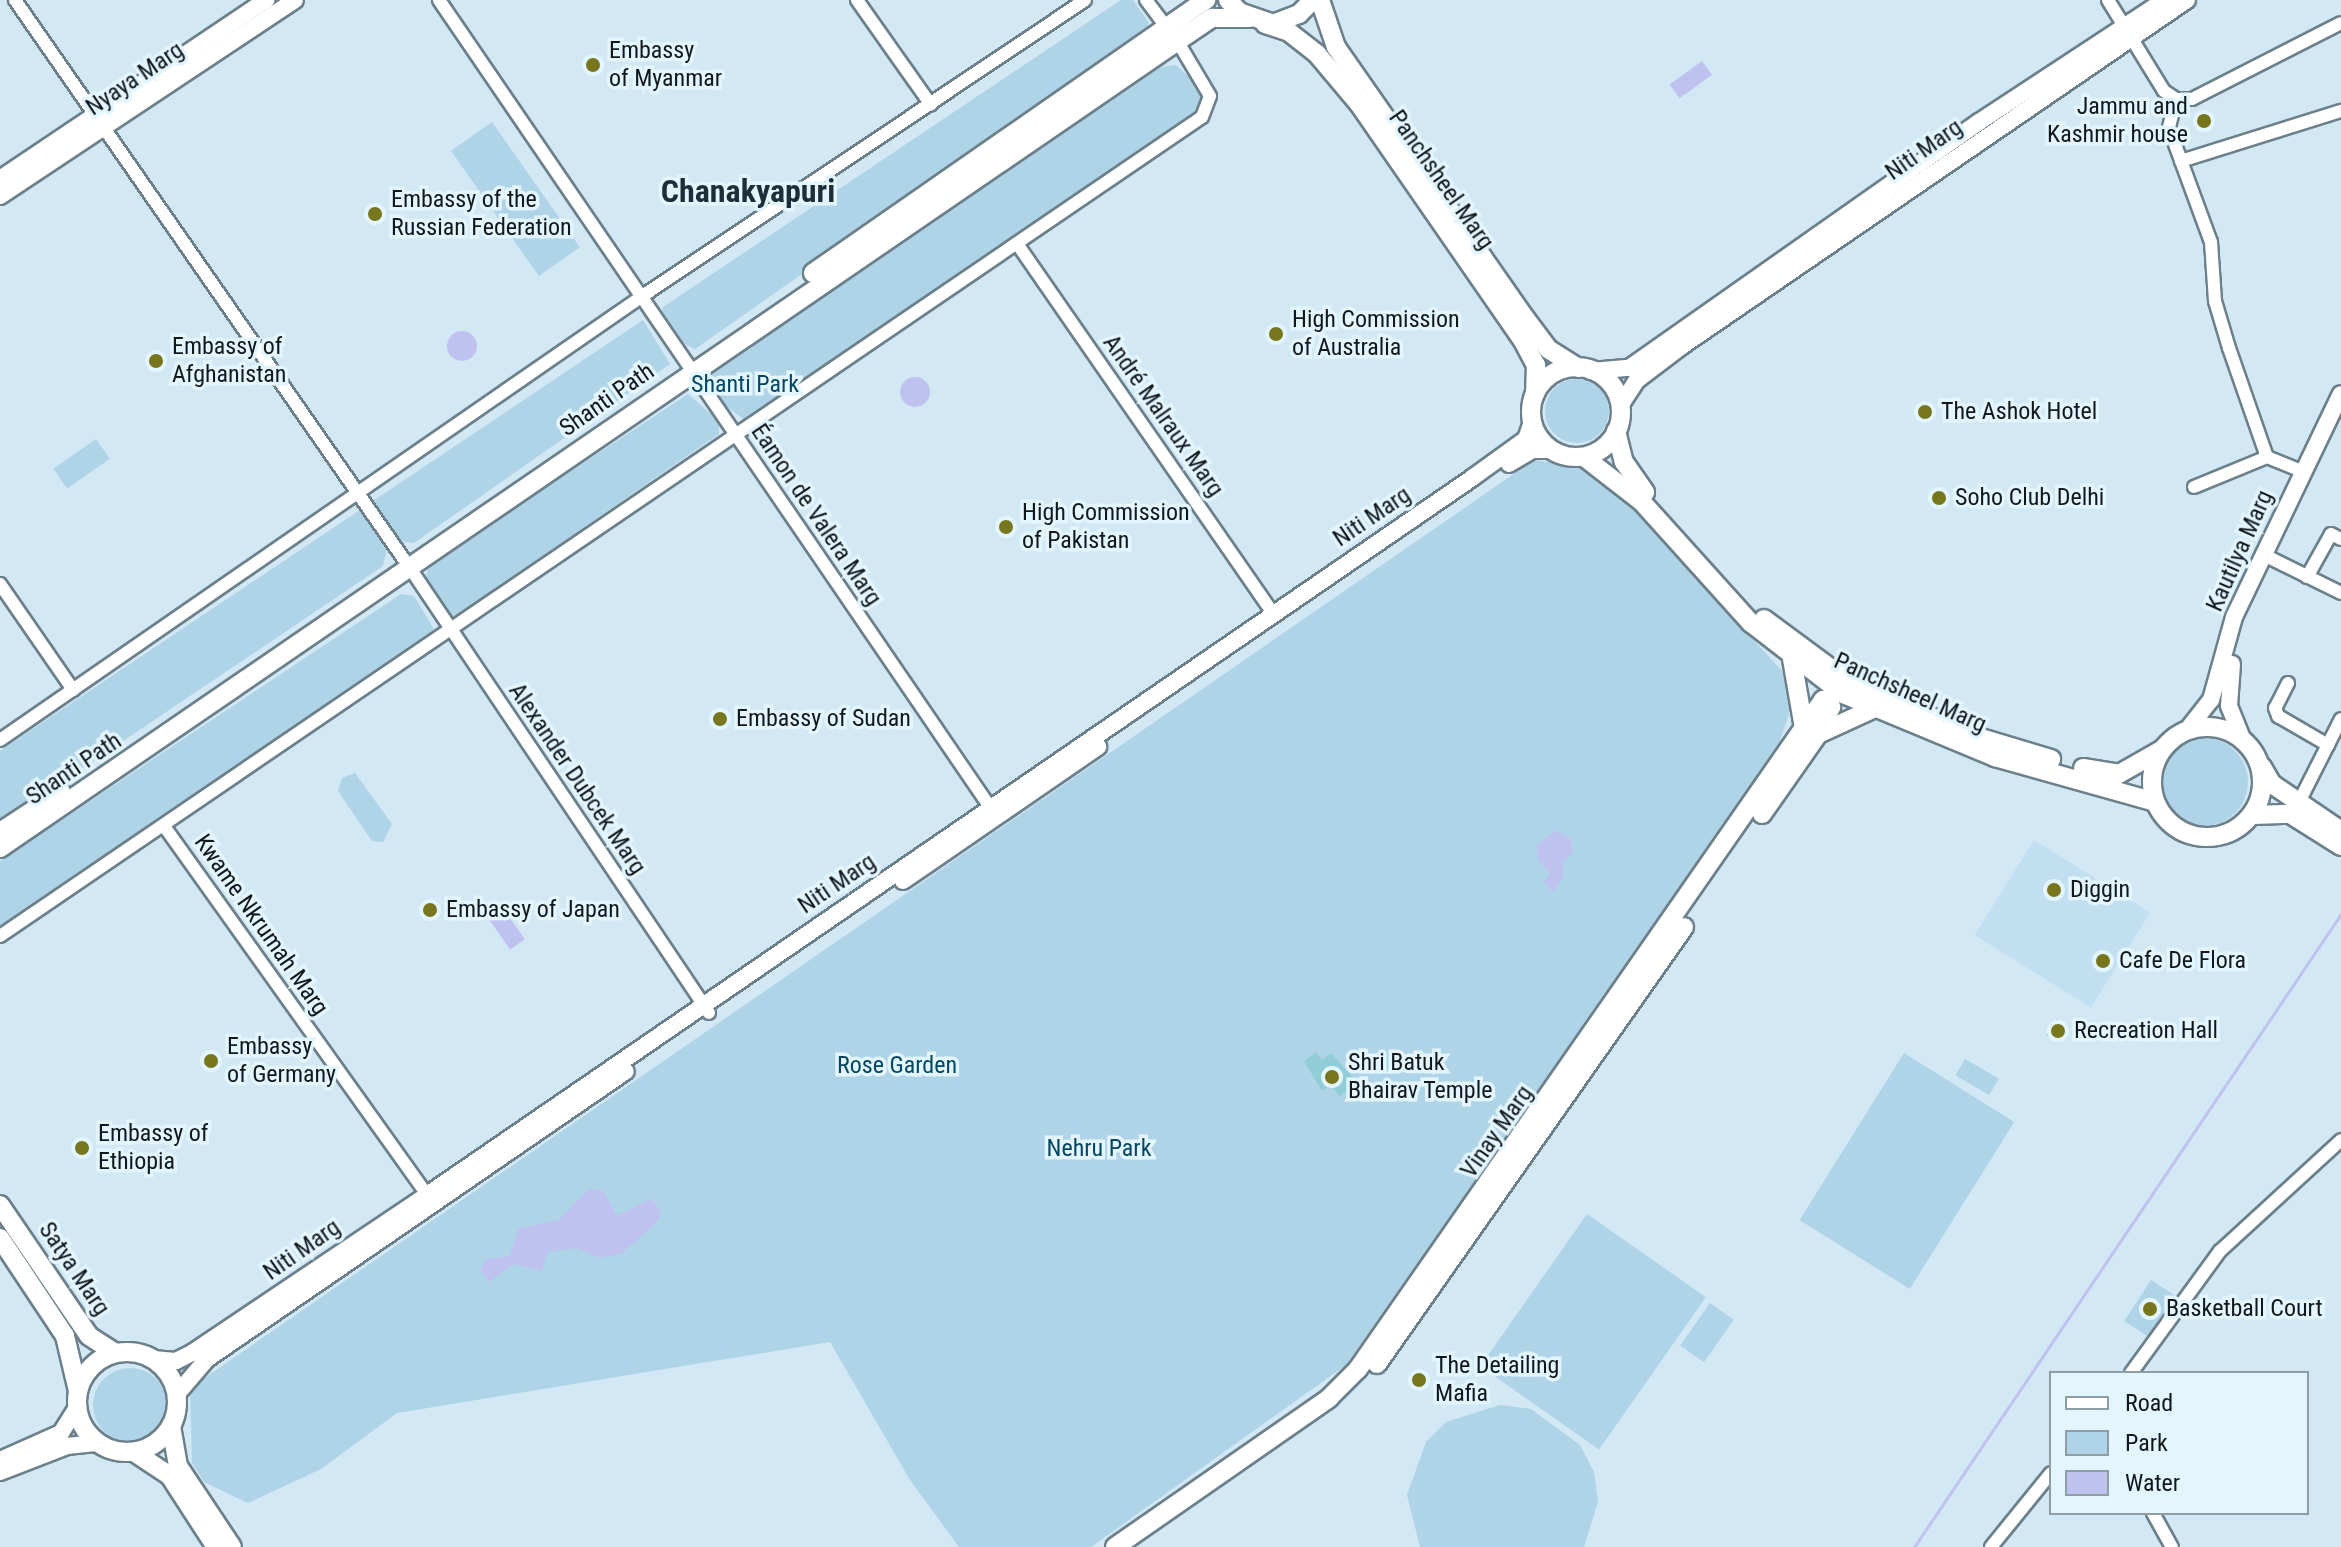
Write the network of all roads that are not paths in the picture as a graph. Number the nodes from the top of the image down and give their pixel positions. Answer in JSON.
{"nodes":[{"id":1,"x":15,"y":0,"type":"edge"},
{"id":2,"x":266,"y":0,"type":"edge"},
{"id":3,"x":295,"y":0,"type":"edge"},
{"id":4,"x":439,"y":0,"type":"edge"},
{"id":5,"x":857,"y":0,"type":"edge"},
{"id":6,"x":1085,"y":0,"type":"edge"},
{"id":7,"x":1146,"y":0,"type":"edge"},
{"id":8,"x":1206,"y":0,"type":"edge"},
{"id":9,"x":1228,"y":0,"type":"edge"},
{"id":10,"x":1313,"y":0,"type":"edge"},
{"id":11,"x":1320,"y":0,"type":"edge"},
{"id":12,"x":2108,"y":0,"type":"edge"},
{"id":13,"x":2165,"y":0,"type":"edge"},
{"id":14,"x":2187,"y":0,"type":"edge"},
{"id":15,"x":1257,"y":21,"type":"junction"},
{"id":16,"x":2341,"y":23,"type":"edge"},
{"id":17,"x":2130,"y":32,"type":"junction"},
{"id":18,"x":1174,"y":36,"type":"junction"},
{"id":19,"x":2176,"y":99,"type":"junction"},
{"id":20,"x":931,"y":105,"type":"junction"},
{"id":21,"x":2341,"y":111,"type":"edge"},
{"id":22,"x":101,"y":122,"type":"junction"},
{"id":23,"x":2181,"y":161,"type":"junction"},
{"id":24,"x":0,"y":179,"type":"edge"},
{"id":25,"x":0,"y":196,"type":"edge"},
{"id":26,"x":1018,"y":245,"type":"junction"},
{"id":27,"x":641,"y":297,"type":"junction"},
{"id":28,"x":688,"y":366,"type":"junction"},
{"id":29,"x":1584,"y":369,"type":"junction"},
{"id":30,"x":1535,"y":394,"type":"junction"},
{"id":31,"x":2341,"y":394,"type":"edge"},
{"id":32,"x":1620,"y":406,"type":"junction"},
{"id":33,"x":2341,"y":415,"type":"edge"},
{"id":34,"x":1532,"y":422,"type":"junction"},
{"id":35,"x":1616,"y":431,"type":"junction"},
{"id":36,"x":736,"y":436,"type":"junction"},
{"id":37,"x":1551,"y":450,"type":"junction"},
{"id":38,"x":1584,"y":457,"type":"junction"},
{"id":39,"x":2267,"y":457,"type":"junction"},
{"id":40,"x":2302,"y":471,"type":"junction"},
{"id":41,"x":2194,"y":487,"type":"dead end"},
{"id":42,"x":358,"y":495,"type":"junction"},
{"id":43,"x":2341,"y":539,"type":"edge"},
{"id":44,"x":2265,"y":556,"type":"junction"},
{"id":45,"x":406,"y":563,"type":"junction"},
{"id":46,"x":2307,"y":577,"type":"junction"},
{"id":47,"x":0,"y":584,"type":"edge"},
{"id":48,"x":2341,"y":593,"type":"edge"},
{"id":49,"x":1273,"y":613,"type":"junction"},
{"id":50,"x":451,"y":631,"type":"junction"},
{"id":51,"x":1792,"y":658,"type":"junction"},
{"id":52,"x":2288,"y":683,"type":"dead end"},
{"id":53,"x":73,"y":690,"type":"junction"},
{"id":54,"x":1875,"y":708,"type":"junction"},
{"id":55,"x":2341,"y":719,"type":"edge"},
{"id":56,"x":1811,"y":729,"type":"junction"},
{"id":57,"x":2188,"y":729,"type":"junction"},
{"id":58,"x":2242,"y":738,"type":"junction"},
{"id":59,"x":0,"y":740,"type":"edge"},
{"id":60,"x":2328,"y":745,"type":"junction"},
{"id":61,"x":2161,"y":750,"type":"junction"},
{"id":62,"x":2259,"y":761,"type":"junction"},
{"id":63,"x":2155,"y":802,"type":"junction"},
{"id":64,"x":2298,"y":804,"type":"junction"},
{"id":65,"x":993,"y":811,"type":"junction"},
{"id":66,"x":2253,"y":815,"type":"junction"},
{"id":67,"x":164,"y":826,"type":"junction"},
{"id":68,"x":2341,"y":831,"type":"edge"},
{"id":69,"x":0,"y":832,"type":"edge"},
{"id":70,"x":2341,"y":846,"type":"edge"},
{"id":71,"x":0,"y":848,"type":"edge"},
{"id":72,"x":0,"y":936,"type":"edge"},
{"id":73,"x":706,"y":1009,"type":"junction"},
{"id":74,"x":2341,"y":1140,"type":"edge"},
{"id":75,"x":431,"y":1201,"type":"junction"},
{"id":76,"x":0,"y":1205,"type":"edge"},
{"id":77,"x":0,"y":1238,"type":"edge"},
{"id":78,"x":115,"y":1353,"type":"junction"},
{"id":79,"x":153,"y":1359,"type":"junction"},
{"id":80,"x":2132,"y":1371,"type":"edge"},
{"id":81,"x":177,"y":1394,"type":"junction"},
{"id":82,"x":77,"y":1399,"type":"junction"},
{"id":83,"x":171,"y":1426,"type":"junction"},
{"id":84,"x":98,"y":1443,"type":"junction"},
{"id":85,"x":134,"y":1452,"type":"junction"},
{"id":86,"x":0,"y":1460,"type":"edge"},
{"id":87,"x":0,"y":1472,"type":"edge"},
{"id":88,"x":2049,"y":1475,"type":"edge"},
{"id":89,"x":2154,"y":1515,"type":"edge"},
{"id":90,"x":216,"y":1547,"type":"edge"},
{"id":91,"x":232,"y":1547,"type":"edge"},
{"id":92,"x":1115,"y":1547,"type":"edge"},
{"id":93,"x":1135,"y":1547,"type":"edge"},
{"id":94,"x":1991,"y":1547,"type":"edge"},
{"id":95,"x":2172,"y":1547,"type":"edge"}],
"edges":[{"from":1,"to":22,"type":"street","name":"Alexander Dubcek Marg"},
{"from":2,"to":22,"type":"street","name":"Nyaya Marg"},
{"from":3,"to":22,"type":"street","name":"Nyaya Marg"},
{"from":4,"to":27,"type":"street","name":"Éamon de Valera Marg"},
{"from":5,"to":20,"type":"street"},
{"from":6,"to":20,"type":"street"},
{"from":7,"to":18,"type":"street"},
{"from":8,"to":18,"type":"main road","name":"Shanti Path"},
{"from":9,"to":15,"type":"main road"},
{"from":10,"to":15,"type":"main road"},
{"from":11,"to":29,"type":"main road","name":"Panchsheel Marg"},
{"from":12,"to":17,"type":"street"},
{"from":13,"to":17,"type":"street","name":"Niti Marg"},
{"from":14,"to":17,"type":"street","name":"Niti Marg"},
{"from":15,"to":18,"type":"main road","name":"Shanti Path"},
{"from":15,"to":30,"type":"main road","name":"Panchsheel Marg"},
{"from":16,"to":19,"type":"street"},
{"from":17,"to":19,"type":"street"},
{"from":17,"to":29,"type":"street","name":"Niti Marg"},
{"from":17,"to":32,"type":"street","name":"Niti Marg"},
{"from":18,"to":26,"type":"street"},
{"from":18,"to":28,"type":"main road","name":"Shanti Path"},
{"from":19,"to":23,"type":"street"},
{"from":20,"to":27,"type":"street"},
{"from":21,"to":23,"type":"street"},
{"from":22,"to":24,"type":"street","name":"Nyaya Marg"},
{"from":22,"to":25,"type":"street","name":"Nyaya Marg"},
{"from":22,"to":42,"type":"street","name":"Alexander Dubcek Marg"},
{"from":23,"to":39,"type":"street"},
{"from":26,"to":36,"type":"street"},
{"from":26,"to":49,"type":"street","name":"André Malraux Marg"},
{"from":27,"to":28,"type":"street","name":"Éamon de Valera Marg"},
{"from":27,"to":42,"type":"street"},
{"from":28,"to":36,"type":"street","name":"Éamon de Valera Marg"},
{"from":28,"to":45,"type":"main road","name":"Shanti Path"},
{"from":29,"to":30,"type":"main road"},
{"from":29,"to":32,"type":"main road"},
{"from":30,"to":34,"type":"main road"},
{"from":31,"to":40,"type":"street","name":"Kautilya Marg"},
{"from":32,"to":35,"type":"main road"},
{"from":33,"to":44,"type":"street","name":"Kautilya Marg"},
{"from":34,"to":37,"type":"main road"},
{"from":34,"to":49,"type":"street","name":"Niti Marg"},
{"from":35,"to":38,"type":"main road"},
{"from":35,"to":61,"type":"main road","name":"Panchsheel Marg"},
{"from":36,"to":50,"type":"street"},
{"from":36,"to":65,"type":"street","name":"Éamon de Valera Marg"},
{"from":37,"to":38,"type":"main road"},
{"from":37,"to":65,"type":"street","name":"Niti Marg"},
{"from":38,"to":51,"type":"main road","name":"Panchsheel Marg"},
{"from":39,"to":40,"type":"street"},
{"from":39,"to":41,"type":"street"},
{"from":40,"to":44,"type":"street","name":"Kautilya Marg"},
{"from":42,"to":45,"type":"street","name":"Alexander Dubcek Marg"},
{"from":42,"to":53,"type":"street"},
{"from":43,"to":46,"type":"street"},
{"from":44,"to":46,"type":"street"},
{"from":44,"to":57,"type":"street","name":"Kautilya Marg"},
{"from":44,"to":58,"type":"street","name":"Kautilya Marg"},
{"from":45,"to":50,"type":"street","name":"Alexander Dubcek Marg"},
{"from":45,"to":69,"type":"main road","name":"Shanti Path"},
{"from":45,"to":71,"type":"main road","name":"Shanti Path"},
{"from":46,"to":48,"type":"street"},
{"from":47,"to":53,"type":"street"},
{"from":49,"to":65,"type":"street","name":"Niti Marg"},
{"from":50,"to":67,"type":"street"},
{"from":50,"to":73,"type":"street","name":"Alexander Dubcek Marg"},
{"from":51,"to":54,"type":"main road","name":"Panchsheel Marg"},
{"from":51,"to":56,"type":"main road"},
{"from":52,"to":60,"type":"street"},
{"from":53,"to":59,"type":"street"},
{"from":54,"to":56,"type":"main road"},
{"from":54,"to":63,"type":"main road","name":"Panchsheel Marg"},
{"from":55,"to":60,"type":"street"},
{"from":56,"to":92,"type":"main road","name":"Vinay Marg"},
{"from":56,"to":93,"type":"main road","name":"Vinay Marg"},
{"from":57,"to":58,"type":"main road"},
{"from":57,"to":61,"type":"main road"},
{"from":58,"to":62,"type":"main road"},
{"from":60,"to":64,"type":"street"},
{"from":61,"to":63,"type":"main road"},
{"from":62,"to":64,"type":"main road"},
{"from":62,"to":66,"type":"main road"},
{"from":63,"to":66,"type":"main road"},
{"from":64,"to":68,"type":"main road"},
{"from":65,"to":73,"type":"street","name":"Niti Marg"},
{"from":66,"to":70,"type":"main road"},
{"from":67,"to":72,"type":"street"},
{"from":67,"to":75,"type":"street","name":"Kwame Nkrumah Marg"},
{"from":73,"to":75,"type":"street","name":"Niti Marg"},
{"from":74,"to":80,"type":"street"},
{"from":75,"to":79,"type":"street","name":"Niti Marg"},
{"from":75,"to":81,"type":"street","name":"Niti Marg"},
{"from":76,"to":78,"type":"main road","name":"Satya Marg"},
{"from":77,"to":82,"type":"main road","name":"Satya Marg"},
{"from":78,"to":79,"type":"main road"},
{"from":78,"to":82,"type":"main road"},
{"from":79,"to":81,"type":"main road"},
{"from":81,"to":83,"type":"main road"},
{"from":82,"to":84,"type":"main road"},
{"from":82,"to":86,"type":"street"},
{"from":83,"to":85,"type":"main road"},
{"from":83,"to":91,"type":"main road"},
{"from":84,"to":85,"type":"main road"},
{"from":84,"to":87,"type":"street"},
{"from":85,"to":90,"type":"main road"},
{"from":88,"to":94,"type":"street"},
{"from":89,"to":95,"type":"street"}]}
